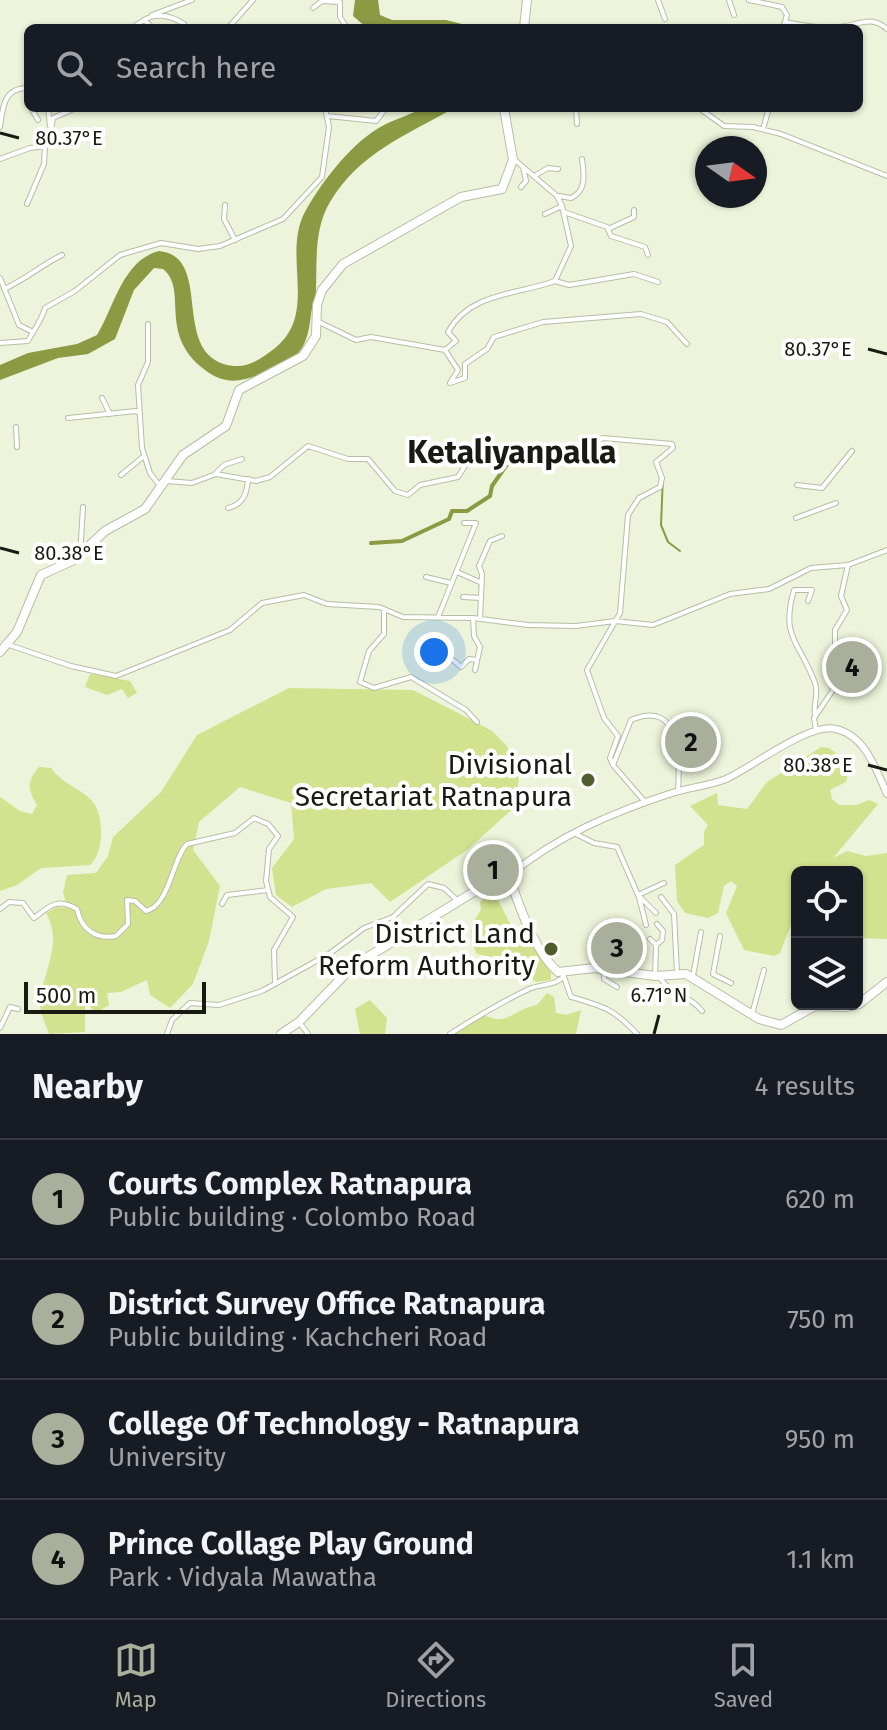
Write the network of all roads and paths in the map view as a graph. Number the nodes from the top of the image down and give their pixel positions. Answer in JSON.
{"nodes":[{"id":1,"x":192,"y":0,"type":"edge"},
{"id":2,"x":253,"y":0,"type":"edge"},
{"id":3,"x":527,"y":0,"type":"edge"},
{"id":4,"x":658,"y":0,"type":"edge"},
{"id":5,"x":729,"y":0,"type":"edge"},
{"id":6,"x":749,"y":0,"type":"edge"},
{"id":7,"x":340,"y":1,"type":"edge"},
{"id":8,"x":313,"y":8,"type":"dead end"},
{"id":9,"x":152,"y":15,"type":"junction"},
{"id":10,"x":734,"y":15,"type":"dead end"},
{"id":11,"x":665,"y":19,"type":"dead end"},
{"id":12,"x":144,"y":20,"type":"junction"},
{"id":13,"x":786,"y":22,"type":"joint"},
{"id":14,"x":138,"y":24,"type":"edge"},
{"id":15,"x":148,"y":24,"type":"edge"},
{"id":16,"x":184,"y":24,"type":"dead end"},
{"id":17,"x":232,"y":24,"type":"edge"},
{"id":18,"x":344,"y":24,"type":"edge"},
{"id":19,"x":524,"y":24,"type":"edge"},
{"id":20,"x":806,"y":24,"type":"edge"},
{"id":21,"x":847,"y":24,"type":"edge"},
{"id":22,"x":887,"y":29,"type":"edge"},
{"id":23,"x":24,"y":88,"type":"edge"},
{"id":24,"x":33,"y":112,"type":"edge"},
{"id":25,"x":48,"y":112,"type":"edge"},
{"id":26,"x":67,"y":112,"type":"edge"},
{"id":27,"x":326,"y":112,"type":"edge"},
{"id":28,"x":383,"y":112,"type":"edge"},
{"id":29,"x":504,"y":112,"type":"edge"},
{"id":30,"x":576,"y":112,"type":"edge"},
{"id":31,"x":705,"y":112,"type":"edge"},
{"id":32,"x":768,"y":112,"type":"edge"},
{"id":33,"x":328,"y":116,"type":"junction"},
{"id":34,"x":38,"y":120,"type":"dead end"},
{"id":35,"x":577,"y":124,"type":"dead end"},
{"id":36,"x":50,"y":126,"type":"junction"},
{"id":37,"x":0,"y":127,"type":"edge"},
{"id":38,"x":763,"y":129,"type":"junction"},
{"id":39,"x":45,"y":146,"type":"junction"},
{"id":40,"x":0,"y":159,"type":"edge"},
{"id":41,"x":582,"y":159,"type":"dead end"},
{"id":42,"x":513,"y":160,"type":"junction"},
{"id":43,"x":523,"y":165,"type":"junction"},
{"id":44,"x":558,"y":169,"type":"dead end"},
{"id":45,"x":536,"y":175,"type":"junction"},
{"id":46,"x":887,"y":176,"type":"edge"},
{"id":47,"x":521,"y":187,"type":"dead end"},
{"id":48,"x":557,"y":196,"type":"junction"},
{"id":49,"x":27,"y":204,"type":"dead end"},
{"id":50,"x":225,"y":205,"type":"dead end"},
{"id":51,"x":563,"y":209,"type":"junction"},
{"id":52,"x":634,"y":210,"type":"dead end"},
{"id":53,"x":545,"y":214,"type":"dead end"},
{"id":54,"x":608,"y":229,"type":"junction"},
{"id":55,"x":235,"y":240,"type":"junction"},
{"id":56,"x":62,"y":255,"type":"dead end"},
{"id":57,"x":648,"y":255,"type":"dead end"},
{"id":58,"x":0,"y":278,"type":"edge"},
{"id":59,"x":555,"y":281,"type":"junction"},
{"id":60,"x":658,"y":282,"type":"dead end"},
{"id":61,"x":4,"y":289,"type":"junction"},
{"id":62,"x":316,"y":321,"type":"junction"},
{"id":63,"x":148,"y":324,"type":"dead end"},
{"id":64,"x":31,"y":331,"type":"junction"},
{"id":65,"x":0,"y":343,"type":"edge"},
{"id":66,"x":687,"y":344,"type":"dead end"},
{"id":67,"x":445,"y":350,"type":"junction"},
{"id":68,"x":102,"y":398,"type":"dead end"},
{"id":69,"x":110,"y":414,"type":"junction"},
{"id":70,"x":140,"y":414,"type":"junction"},
{"id":71,"x":68,"y":418,"type":"dead end"},
{"id":72,"x":16,"y":427,"type":"dead end"},
{"id":73,"x":17,"y":447,"type":"dead end"},
{"id":74,"x":852,"y":451,"type":"dead end"},
{"id":75,"x":144,"y":456,"type":"junction"},
{"id":76,"x":242,"y":459,"type":"dead end"},
{"id":77,"x":215,"y":474,"type":"junction"},
{"id":78,"x":121,"y":475,"type":"dead end"},
{"id":79,"x":248,"y":479,"type":"junction"},
{"id":80,"x":164,"y":484,"type":"junction"},
{"id":81,"x":797,"y":485,"type":"dead end"},
{"id":82,"x":836,"y":503,"type":"dead end"},
{"id":83,"x":83,"y":507,"type":"dead end"},
{"id":84,"x":228,"y":508,"type":"dead end"},
{"id":85,"x":796,"y":518,"type":"dead end"},
{"id":86,"x":464,"y":523,"type":"dead end"},
{"id":87,"x":502,"y":536,"type":"dead end"},
{"id":88,"x":887,"y":550,"type":"edge"},
{"id":89,"x":80,"y":556,"type":"junction"},
{"id":90,"x":848,"y":565,"type":"junction"},
{"id":91,"x":457,"y":572,"type":"junction"},
{"id":92,"x":426,"y":577,"type":"dead end"},
{"id":93,"x":452,"y":583,"type":"junction"},
{"id":94,"x":482,"y":583,"type":"junction"},
{"id":95,"x":463,"y":597,"type":"dead end"},
{"id":96,"x":481,"y":598,"type":"junction"},
{"id":97,"x":808,"y":601,"type":"dead end"},
{"id":98,"x":384,"y":609,"type":"junction"},
{"id":99,"x":438,"y":617,"type":"junction"},
{"id":100,"x":473,"y":618,"type":"junction"},
{"id":101,"x":480,"y":619,"type":"junction"},
{"id":102,"x":615,"y":621,"type":"junction"},
{"id":103,"x":9,"y":645,"type":"junction"},
{"id":104,"x":0,"y":652,"type":"edge"},
{"id":105,"x":444,"y":660,"type":"dead end"},
{"id":106,"x":477,"y":660,"type":"junction"},
{"id":107,"x":475,"y":670,"type":"dead end"},
{"id":108,"x":815,"y":715,"type":"junction"},
{"id":109,"x":477,"y":722,"type":"dead end"},
{"id":110,"x":816,"y":730,"type":"junction"},
{"id":111,"x":613,"y":765,"type":"junction"},
{"id":112,"x":678,"y":791,"type":"junction"},
{"id":113,"x":887,"y":794,"type":"edge"},
{"id":114,"x":645,"y":802,"type":"junction"},
{"id":115,"x":574,"y":833,"type":"junction"},
{"id":116,"x":506,"y":876,"type":"junction"},
{"id":117,"x":664,"y":883,"type":"dead end"},
{"id":118,"x":268,"y":890,"type":"junction"},
{"id":119,"x":639,"y":896,"type":"junction"},
{"id":120,"x":661,"y":897,"type":"dead end"},
{"id":121,"x":459,"y":903,"type":"junction"},
{"id":122,"x":222,"y":904,"type":"dead end"},
{"id":123,"x":0,"y":909,"type":"edge"},
{"id":124,"x":656,"y":913,"type":"dead end"},
{"id":125,"x":657,"y":924,"type":"dead end"},
{"id":126,"x":646,"y":925,"type":"dead end"},
{"id":127,"x":701,"y":932,"type":"dead end"},
{"id":128,"x":720,"y":936,"type":"dead end"},
{"id":129,"x":650,"y":939,"type":"dead end"},
{"id":130,"x":656,"y":945,"type":"junction"},
{"id":131,"x":605,"y":969,"type":"junction"},
{"id":132,"x":764,"y":970,"type":"dead end"},
{"id":133,"x":677,"y":973,"type":"junction"},
{"id":134,"x":564,"y":975,"type":"junction"},
{"id":135,"x":657,"y":976,"type":"junction"},
{"id":136,"x":693,"y":976,"type":"junction"},
{"id":137,"x":718,"y":977,"type":"junction"},
{"id":138,"x":275,"y":983,"type":"junction"},
{"id":139,"x":731,"y":983,"type":"dead end"},
{"id":140,"x":886,"y":983,"type":"edge"},
{"id":141,"x":617,"y":987,"type":"dead end"},
{"id":142,"x":711,"y":987,"type":"junction"},
{"id":143,"x":18,"y":1009,"type":"dead end"},
{"id":144,"x":702,"y":1011,"type":"dead end"},
{"id":145,"x":752,"y":1014,"type":"junction"},
{"id":146,"x":299,"y":1022,"type":"junction"},
{"id":147,"x":0,"y":1028,"type":"edge"},
{"id":148,"x":167,"y":1034,"type":"edge"},
{"id":149,"x":281,"y":1034,"type":"edge"},
{"id":150,"x":308,"y":1034,"type":"edge"},
{"id":151,"x":450,"y":1034,"type":"edge"},
{"id":152,"x":637,"y":1034,"type":"edge"}],
"edges":[{"from":1,"to":9,"type":"street"},
{"from":2,"to":17,"type":"street"},
{"from":3,"to":19,"type":"highway"},
{"from":4,"to":11,"type":"street"},
{"from":5,"to":10,"type":"street"},
{"from":6,"to":13,"type":"street"},
{"from":7,"to":8,"type":"street"},
{"from":7,"to":18,"type":"street"},
{"from":9,"to":12,"type":"street"},
{"from":9,"to":16,"type":"street"},
{"from":12,"to":14,"type":"street"},
{"from":12,"to":15,"type":"street"},
{"from":13,"to":20,"type":"street"},
{"from":21,"to":22,"type":"street"},
{"from":23,"to":37,"type":"street"},
{"from":24,"to":34,"type":"street"},
{"from":25,"to":36,"type":"street"},
{"from":26,"to":36,"type":"street"},
{"from":27,"to":33,"type":"street"},
{"from":28,"to":33,"type":"street"},
{"from":29,"to":42,"type":"highway"},
{"from":30,"to":35,"type":"street"},
{"from":31,"to":38,"type":"street"},
{"from":32,"to":38,"type":"street"},
{"from":33,"to":55,"type":"street"},
{"from":36,"to":39,"type":"street"},
{"from":38,"to":46,"type":"street"},
{"from":39,"to":40,"type":"street"},
{"from":39,"to":49,"type":"street"},
{"from":41,"to":48,"type":"street"},
{"from":42,"to":43,"type":"street"},
{"from":42,"to":62,"type":"highway"},
{"from":43,"to":45,"type":"street"},
{"from":43,"to":47,"type":"street"},
{"from":44,"to":45,"type":"street"},
{"from":45,"to":48,"type":"street"},
{"from":48,"to":51,"type":"street"},
{"from":50,"to":55,"type":"street"},
{"from":51,"to":53,"type":"street"},
{"from":51,"to":54,"type":"street"},
{"from":51,"to":59,"type":"street"},
{"from":52,"to":54,"type":"street"},
{"from":54,"to":57,"type":"street"},
{"from":55,"to":64,"type":"street"},
{"from":56,"to":61,"type":"street"},
{"from":58,"to":61,"type":"street"},
{"from":59,"to":60,"type":"street"},
{"from":59,"to":67,"type":"street"},
{"from":61,"to":64,"type":"street"},
{"from":62,"to":67,"type":"street"},
{"from":62,"to":80,"type":"highway"},
{"from":63,"to":70,"type":"street"},
{"from":64,"to":65,"type":"street"},
{"from":66,"to":67,"type":"street"},
{"from":68,"to":69,"type":"street"},
{"from":69,"to":70,"type":"street"},
{"from":69,"to":71,"type":"street"},
{"from":70,"to":75,"type":"street"},
{"from":72,"to":73,"type":"street"},
{"from":74,"to":81,"type":"street"},
{"from":75,"to":78,"type":"street"},
{"from":75,"to":80,"type":"street"},
{"from":76,"to":77,"type":"street"},
{"from":77,"to":79,"type":"street"},
{"from":77,"to":80,"type":"street"},
{"from":79,"to":84,"type":"street"},
{"from":79,"to":102,"type":"street"},
{"from":80,"to":89,"type":"highway"},
{"from":82,"to":85,"type":"street"},
{"from":83,"to":89,"type":"street"},
{"from":86,"to":91,"type":"street"},
{"from":87,"to":94,"type":"street"},
{"from":88,"to":90,"type":"street"},
{"from":89,"to":103,"type":"highway"},
{"from":90,"to":102,"type":"street"},
{"from":90,"to":108,"type":"street"},
{"from":91,"to":93,"type":"street"},
{"from":91,"to":94,"type":"street"},
{"from":92,"to":93,"type":"street"},
{"from":93,"to":99,"type":"street"},
{"from":94,"to":96,"type":"street"},
{"from":95,"to":96,"type":"street"},
{"from":96,"to":101,"type":"street"},
{"from":97,"to":108,"type":"street"},
{"from":98,"to":99,"type":"street"},
{"from":98,"to":103,"type":"street"},
{"from":98,"to":109,"type":"street"},
{"from":99,"to":100,"type":"street"},
{"from":100,"to":101,"type":"street"},
{"from":100,"to":106,"type":"street"},
{"from":101,"to":102,"type":"street"},
{"from":102,"to":111,"type":"street"},
{"from":103,"to":104,"type":"highway"},
{"from":105,"to":106,"type":"street"},
{"from":106,"to":107,"type":"street"},
{"from":108,"to":110,"type":"street"},
{"from":110,"to":112,"type":"main road"},
{"from":110,"to":113,"type":"main road"},
{"from":111,"to":112,"type":"street"},
{"from":111,"to":114,"type":"street"},
{"from":112,"to":114,"type":"main road"},
{"from":114,"to":115,"type":"main road"},
{"from":115,"to":116,"type":"main road"},
{"from":115,"to":119,"type":"street"},
{"from":116,"to":121,"type":"highway"},
{"from":116,"to":134,"type":"highway"},
{"from":117,"to":119,"type":"street"},
{"from":118,"to":122,"type":"street"},
{"from":118,"to":123,"type":"street"},
{"from":118,"to":138,"type":"street"},
{"from":119,"to":124,"type":"street"},
{"from":119,"to":126,"type":"street"},
{"from":120,"to":133,"type":"street"},
{"from":121,"to":138,"type":"street"},
{"from":121,"to":146,"type":"highway"},
{"from":125,"to":130,"type":"street"},
{"from":127,"to":136,"type":"street"},
{"from":128,"to":137,"type":"street"},
{"from":129,"to":130,"type":"street"},
{"from":130,"to":135,"type":"street"},
{"from":131,"to":134,"type":"highway"},
{"from":131,"to":135,"type":"highway"},
{"from":131,"to":141,"type":"street"},
{"from":132,"to":145,"type":"street"},
{"from":133,"to":135,"type":"highway"},
{"from":133,"to":136,"type":"highway"},
{"from":134,"to":151,"type":"street"},
{"from":134,"to":152,"type":"street"},
{"from":135,"to":144,"type":"street"},
{"from":136,"to":142,"type":"highway"},
{"from":137,"to":139,"type":"street"},
{"from":137,"to":142,"type":"street"},
{"from":138,"to":148,"type":"street"},
{"from":140,"to":145,"type":"highway"},
{"from":142,"to":145,"type":"highway"},
{"from":143,"to":147,"type":"street"},
{"from":146,"to":149,"type":"highway"},
{"from":146,"to":150,"type":"street"}]}
